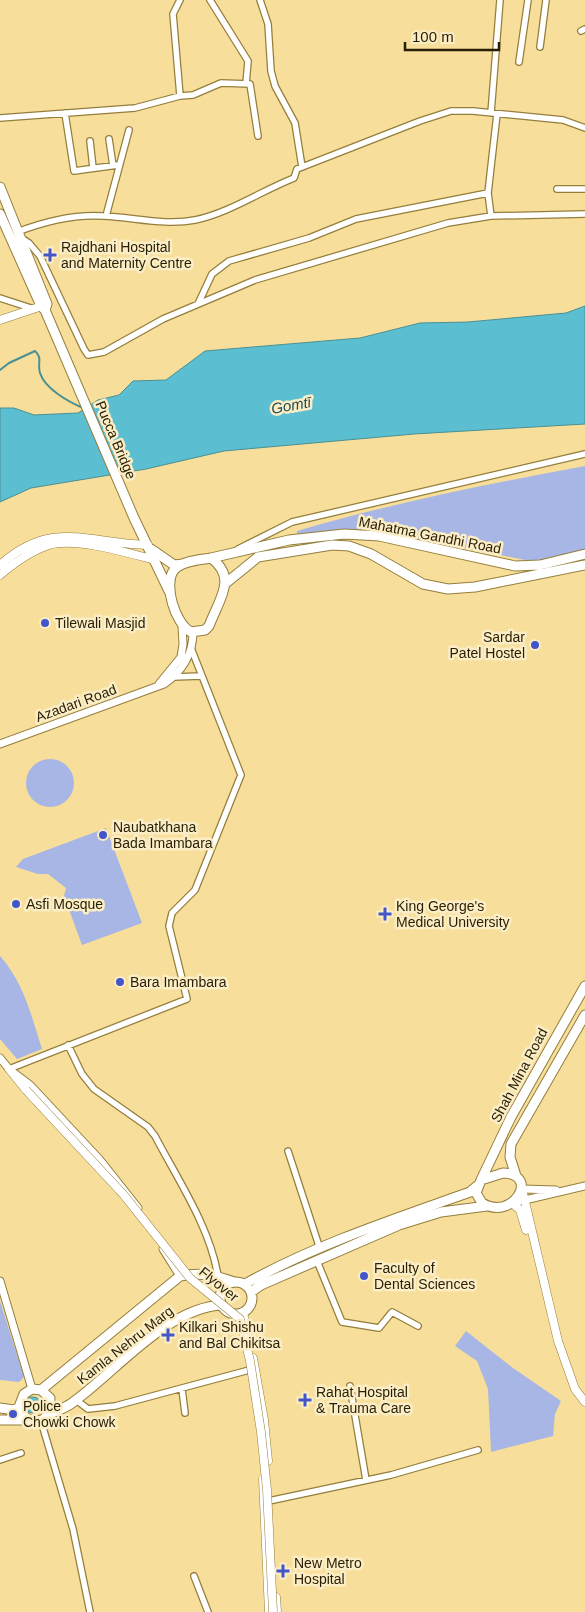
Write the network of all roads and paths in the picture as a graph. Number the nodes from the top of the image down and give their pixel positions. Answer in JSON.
{"nodes":[{"id":1,"x":180,"y":0,"type":"edge"},
{"id":2,"x":210,"y":0,"type":"edge"},
{"id":3,"x":260,"y":0,"type":"edge"},
{"id":4,"x":500,"y":0,"type":"edge"},
{"id":5,"x":528,"y":0,"type":"edge"},
{"id":6,"x":546,"y":0,"type":"edge"},
{"id":7,"x":540,"y":47,"type":"dead end"},
{"id":8,"x":518,"y":62,"type":"dead end"},
{"id":9,"x":246,"y":84,"type":"junction"},
{"id":10,"x":180,"y":96,"type":"junction"},
{"id":11,"x":65,"y":113,"type":"junction"},
{"id":12,"x":494,"y":113,"type":"junction"},
{"id":13,"x":0,"y":118,"type":"edge"},
{"id":14,"x":585,"y":128,"type":"edge"},
{"id":15,"x":129,"y":130,"type":"dead end"},
{"id":16,"x":258,"y":136,"type":"dead end"},
{"id":17,"x":109,"y":139,"type":"dead end"},
{"id":18,"x":90,"y":141,"type":"dead end"},
{"id":19,"x":116,"y":165,"type":"junction"},
{"id":20,"x":302,"y":167,"type":"junction"},
{"id":21,"x":93,"y":168,"type":"junction"},
{"id":22,"x":0,"y":187,"type":"edge"},
{"id":23,"x":557,"y":189,"type":"dead end"},
{"id":24,"x":585,"y":189,"type":"edge"},
{"id":25,"x":488,"y":193,"type":"junction"},
{"id":26,"x":0,"y":214,"type":"edge"},
{"id":27,"x":585,"y":214,"type":"edge"},
{"id":28,"x":106,"y":216,"type":"junction"},
{"id":29,"x":491,"y":216,"type":"junction"},
{"id":30,"x":18,"y":235,"type":"junction"},
{"id":31,"x":0,"y":298,"type":"edge"},
{"id":32,"x":198,"y":304,"type":"junction"},
{"id":33,"x":42,"y":307,"type":"junction"},
{"id":34,"x":0,"y":320,"type":"edge"},
{"id":35,"x":585,"y":454,"type":"edge"},
{"id":36,"x":374,"y":536,"type":"junction"},
{"id":37,"x":148,"y":546,"type":"junction"},
{"id":38,"x":229,"y":553,"type":"junction"},
{"id":39,"x":371,"y":554,"type":"junction"},
{"id":40,"x":585,"y":554,"type":"edge"},
{"id":41,"x":211,"y":558,"type":"junction"},
{"id":42,"x":155,"y":560,"type":"junction"},
{"id":43,"x":183,"y":564,"type":"junction"},
{"id":44,"x":0,"y":565,"type":"edge"},
{"id":45,"x":515,"y":566,"type":"junction"},
{"id":46,"x":585,"y":566,"type":"edge"},
{"id":47,"x":0,"y":575,"type":"edge"},
{"id":48,"x":518,"y":579,"type":"junction"},
{"id":49,"x":226,"y":583,"type":"junction"},
{"id":50,"x":169,"y":592,"type":"junction"},
{"id":51,"x":182,"y":626,"type":"junction"},
{"id":52,"x":192,"y":632,"type":"junction"},
{"id":53,"x":191,"y":648,"type":"junction"},
{"id":54,"x":202,"y":676,"type":"junction"},
{"id":55,"x":173,"y":677,"type":"junction"},
{"id":56,"x":159,"y":684,"type":"junction"},
{"id":57,"x":0,"y":744,"type":"edge"},
{"id":58,"x":585,"y":986,"type":"edge"},
{"id":59,"x":585,"y":1015,"type":"edge"},
{"id":60,"x":68,"y":1045,"type":"junction"},
{"id":61,"x":0,"y":1058,"type":"edge"},
{"id":62,"x":9,"y":1069,"type":"junction"},
{"id":63,"x":537,"y":1070,"type":"junction"},
{"id":64,"x":550,"y":1076,"type":"junction"},
{"id":65,"x":288,"y":1151,"type":"dead end"},
{"id":66,"x":516,"y":1176,"type":"junction"},
{"id":67,"x":479,"y":1183,"type":"junction"},
{"id":68,"x":585,"y":1186,"type":"edge"},
{"id":69,"x":522,"y":1189,"type":"junction"},
{"id":70,"x":564,"y":1190,"type":"junction"},
{"id":71,"x":524,"y":1200,"type":"junction"},
{"id":72,"x":512,"y":1203,"type":"junction"},
{"id":73,"x":487,"y":1206,"type":"junction"},
{"id":74,"x":371,"y":1233,"type":"junction"},
{"id":75,"x":320,"y":1249,"type":"junction"},
{"id":76,"x":536,"y":1254,"type":"junction"},
{"id":77,"x":317,"y":1261,"type":"junction"},
{"id":78,"x":180,"y":1276,"type":"junction"},
{"id":79,"x":218,"y":1276,"type":"junction"},
{"id":80,"x":0,"y":1281,"type":"edge"},
{"id":81,"x":234,"y":1282,"type":"junction"},
{"id":82,"x":245,"y":1284,"type":"junction"},
{"id":83,"x":251,"y":1292,"type":"junction"},
{"id":84,"x":222,"y":1305,"type":"junction"},
{"id":85,"x":243,"y":1312,"type":"junction"},
{"id":86,"x":231,"y":1313,"type":"junction"},
{"id":87,"x":418,"y":1326,"type":"dead end"},
{"id":88,"x":252,"y":1369,"type":"junction"},
{"id":89,"x":350,"y":1386,"type":"dead end"},
{"id":90,"x":182,"y":1389,"type":"junction"},
{"id":91,"x":36,"y":1390,"type":"junction"},
{"id":92,"x":584,"y":1397,"type":"edge"},
{"id":93,"x":76,"y":1400,"type":"junction"},
{"id":94,"x":19,"y":1407,"type":"junction"},
{"id":95,"x":0,"y":1408,"type":"edge"},
{"id":96,"x":185,"y":1412,"type":"dead end"},
{"id":97,"x":44,"y":1418,"type":"junction"},
{"id":98,"x":0,"y":1420,"type":"edge"},
{"id":99,"x":30,"y":1420,"type":"junction"},
{"id":100,"x":478,"y":1450,"type":"dead end"},
{"id":101,"x":21,"y":1452,"type":"dead end"},
{"id":102,"x":0,"y":1460,"type":"edge"},
{"id":103,"x":366,"y":1480,"type":"junction"},
{"id":104,"x":267,"y":1501,"type":"junction"},
{"id":105,"x":194,"y":1576,"type":"dead end"},
{"id":106,"x":90,"y":1612,"type":"edge"},
{"id":107,"x":208,"y":1612,"type":"edge"},
{"id":108,"x":269,"y":1612,"type":"edge"},
{"id":109,"x":275,"y":1612,"type":"edge"}],
"edges":[{"from":1,"to":10,"type":"street"},
{"from":2,"to":9,"type":"street"},
{"from":3,"to":20,"type":"street"},
{"from":4,"to":12,"type":"street"},
{"from":5,"to":8,"type":"street"},
{"from":6,"to":7,"type":"street"},
{"from":9,"to":10,"type":"street"},
{"from":9,"to":16,"type":"street"},
{"from":10,"to":11,"type":"street"},
{"from":11,"to":13,"type":"street"},
{"from":11,"to":21,"type":"street"},
{"from":12,"to":14,"type":"street"},
{"from":12,"to":20,"type":"street"},
{"from":12,"to":25,"type":"street"},
{"from":15,"to":19,"type":"street"},
{"from":17,"to":19,"type":"street"},
{"from":18,"to":21,"type":"street"},
{"from":19,"to":21,"type":"street"},
{"from":19,"to":28,"type":"street"},
{"from":20,"to":28,"type":"street"},
{"from":22,"to":30,"type":"main road"},
{"from":23,"to":24,"type":"street"},
{"from":25,"to":29,"type":"street"},
{"from":25,"to":32,"type":"street"},
{"from":26,"to":33,"type":"main road"},
{"from":27,"to":29,"type":"street"},
{"from":28,"to":30,"type":"street"},
{"from":29,"to":32,"type":"street"},
{"from":30,"to":32,"type":"street"},
{"from":30,"to":33,"type":"main road"},
{"from":31,"to":33,"type":"street"},
{"from":33,"to":34,"type":"main road"},
{"from":33,"to":37,"type":"main road","name":"Pucca Bridge"},
{"from":35,"to":38,"type":"street"},
{"from":36,"to":38,"type":"main road","name":"Mahatma Gandhi Road"},
{"from":36,"to":39,"type":"main road"},
{"from":36,"to":45,"type":"main road","name":"Mahatma Gandhi Road"},
{"from":37,"to":42,"type":"main road","name":"Pucca Bridge"},
{"from":37,"to":43,"type":"main road"},
{"from":37,"to":44,"type":"main road"},
{"from":38,"to":41,"type":"main road","name":"Mahatma Gandhi Road"},
{"from":39,"to":48,"type":"main road","name":"Mahatma Gandhi Road"},
{"from":39,"to":49,"type":"main road","name":"Mahatma Gandhi Road"},
{"from":40,"to":45,"type":"main road","name":"Mahatma Gandhi Road"},
{"from":41,"to":43,"type":"main road"},
{"from":41,"to":49,"type":"main road"},
{"from":42,"to":47,"type":"main road"},
{"from":42,"to":50,"type":"main road","name":"Pucca Bridge"},
{"from":43,"to":50,"type":"main road"},
{"from":45,"to":48,"type":"main road"},
{"from":46,"to":48,"type":"main road","name":"Mahatma Gandhi Road"},
{"from":49,"to":52,"type":"main road"},
{"from":50,"to":51,"type":"main road"},
{"from":51,"to":52,"type":"main road"},
{"from":51,"to":56,"type":"street"},
{"from":52,"to":53,"type":"street"},
{"from":53,"to":54,"type":"street"},
{"from":53,"to":55,"type":"street"},
{"from":54,"to":55,"type":"street"},
{"from":54,"to":60,"type":"street"},
{"from":55,"to":56,"type":"street","name":"Azadari Road"},
{"from":56,"to":57,"type":"street","name":"Azadari Road"},
{"from":58,"to":63,"type":"main road","name":"Shah Mina Road"},
{"from":59,"to":64,"type":"main road","name":"Shah Mina Road"},
{"from":60,"to":62,"type":"street"},
{"from":60,"to":79,"type":"street"},
{"from":61,"to":62,"type":"street"},
{"from":62,"to":78,"type":"street"},
{"from":62,"to":109,"type":"main road","name":"Flyover","bridge":true},
{"from":63,"to":64,"type":"main road"},
{"from":63,"to":67,"type":"main road","name":"Shah Mina Road"},
{"from":64,"to":66,"type":"main road","name":"Shah Mina Road"},
{"from":65,"to":75,"type":"street"},
{"from":66,"to":67,"type":"main road"},
{"from":66,"to":69,"type":"main road"},
{"from":67,"to":73,"type":"main road"},
{"from":67,"to":74,"type":"main road"},
{"from":68,"to":70,"type":"street"},
{"from":69,"to":70,"type":"street"},
{"from":69,"to":71,"type":"main road"},
{"from":69,"to":72,"type":"main road"},
{"from":70,"to":71,"type":"street"},
{"from":71,"to":72,"type":"street"},
{"from":71,"to":76,"type":"main road"},
{"from":72,"to":73,"type":"main road"},
{"from":72,"to":76,"type":"main road"},
{"from":73,"to":74,"type":"main road"},
{"from":74,"to":75,"type":"main road"},
{"from":74,"to":77,"type":"main road"},
{"from":75,"to":82,"type":"main road"},
{"from":76,"to":92,"type":"main road"},
{"from":77,"to":83,"type":"main road"},
{"from":77,"to":87,"type":"street"},
{"from":78,"to":79,"type":"main road"},
{"from":78,"to":91,"type":"main road"},
{"from":79,"to":81,"type":"main road"},
{"from":80,"to":91,"type":"street"},
{"from":81,"to":82,"type":"main road"},
{"from":81,"to":84,"type":"main road"},
{"from":82,"to":83,"type":"main road"},
{"from":83,"to":85,"type":"main road"},
{"from":84,"to":86,"type":"main road"},
{"from":84,"to":93,"type":"main road","name":"Kamla Nehru Marg"},
{"from":85,"to":86,"type":"main road"},
{"from":85,"to":88,"type":"main road"},
{"from":86,"to":88,"type":"main road"},
{"from":88,"to":90,"type":"street"},
{"from":88,"to":104,"type":"main road"},
{"from":89,"to":103,"type":"street"},
{"from":90,"to":93,"type":"street"},
{"from":90,"to":96,"type":"street"},
{"from":91,"to":94,"type":"main road"},
{"from":91,"to":97,"type":"main road"},
{"from":93,"to":97,"type":"main road","name":"Kamla Nehru Marg"},
{"from":94,"to":95,"type":"main road"},
{"from":94,"to":99,"type":"main road"},
{"from":97,"to":99,"type":"main road"},
{"from":97,"to":106,"type":"street"},
{"from":98,"to":99,"type":"main road"},
{"from":100,"to":103,"type":"street"},
{"from":101,"to":102,"type":"street"},
{"from":103,"to":104,"type":"street"},
{"from":104,"to":108,"type":"main road"},
{"from":104,"to":109,"type":"main road"},
{"from":105,"to":107,"type":"street"}]}
